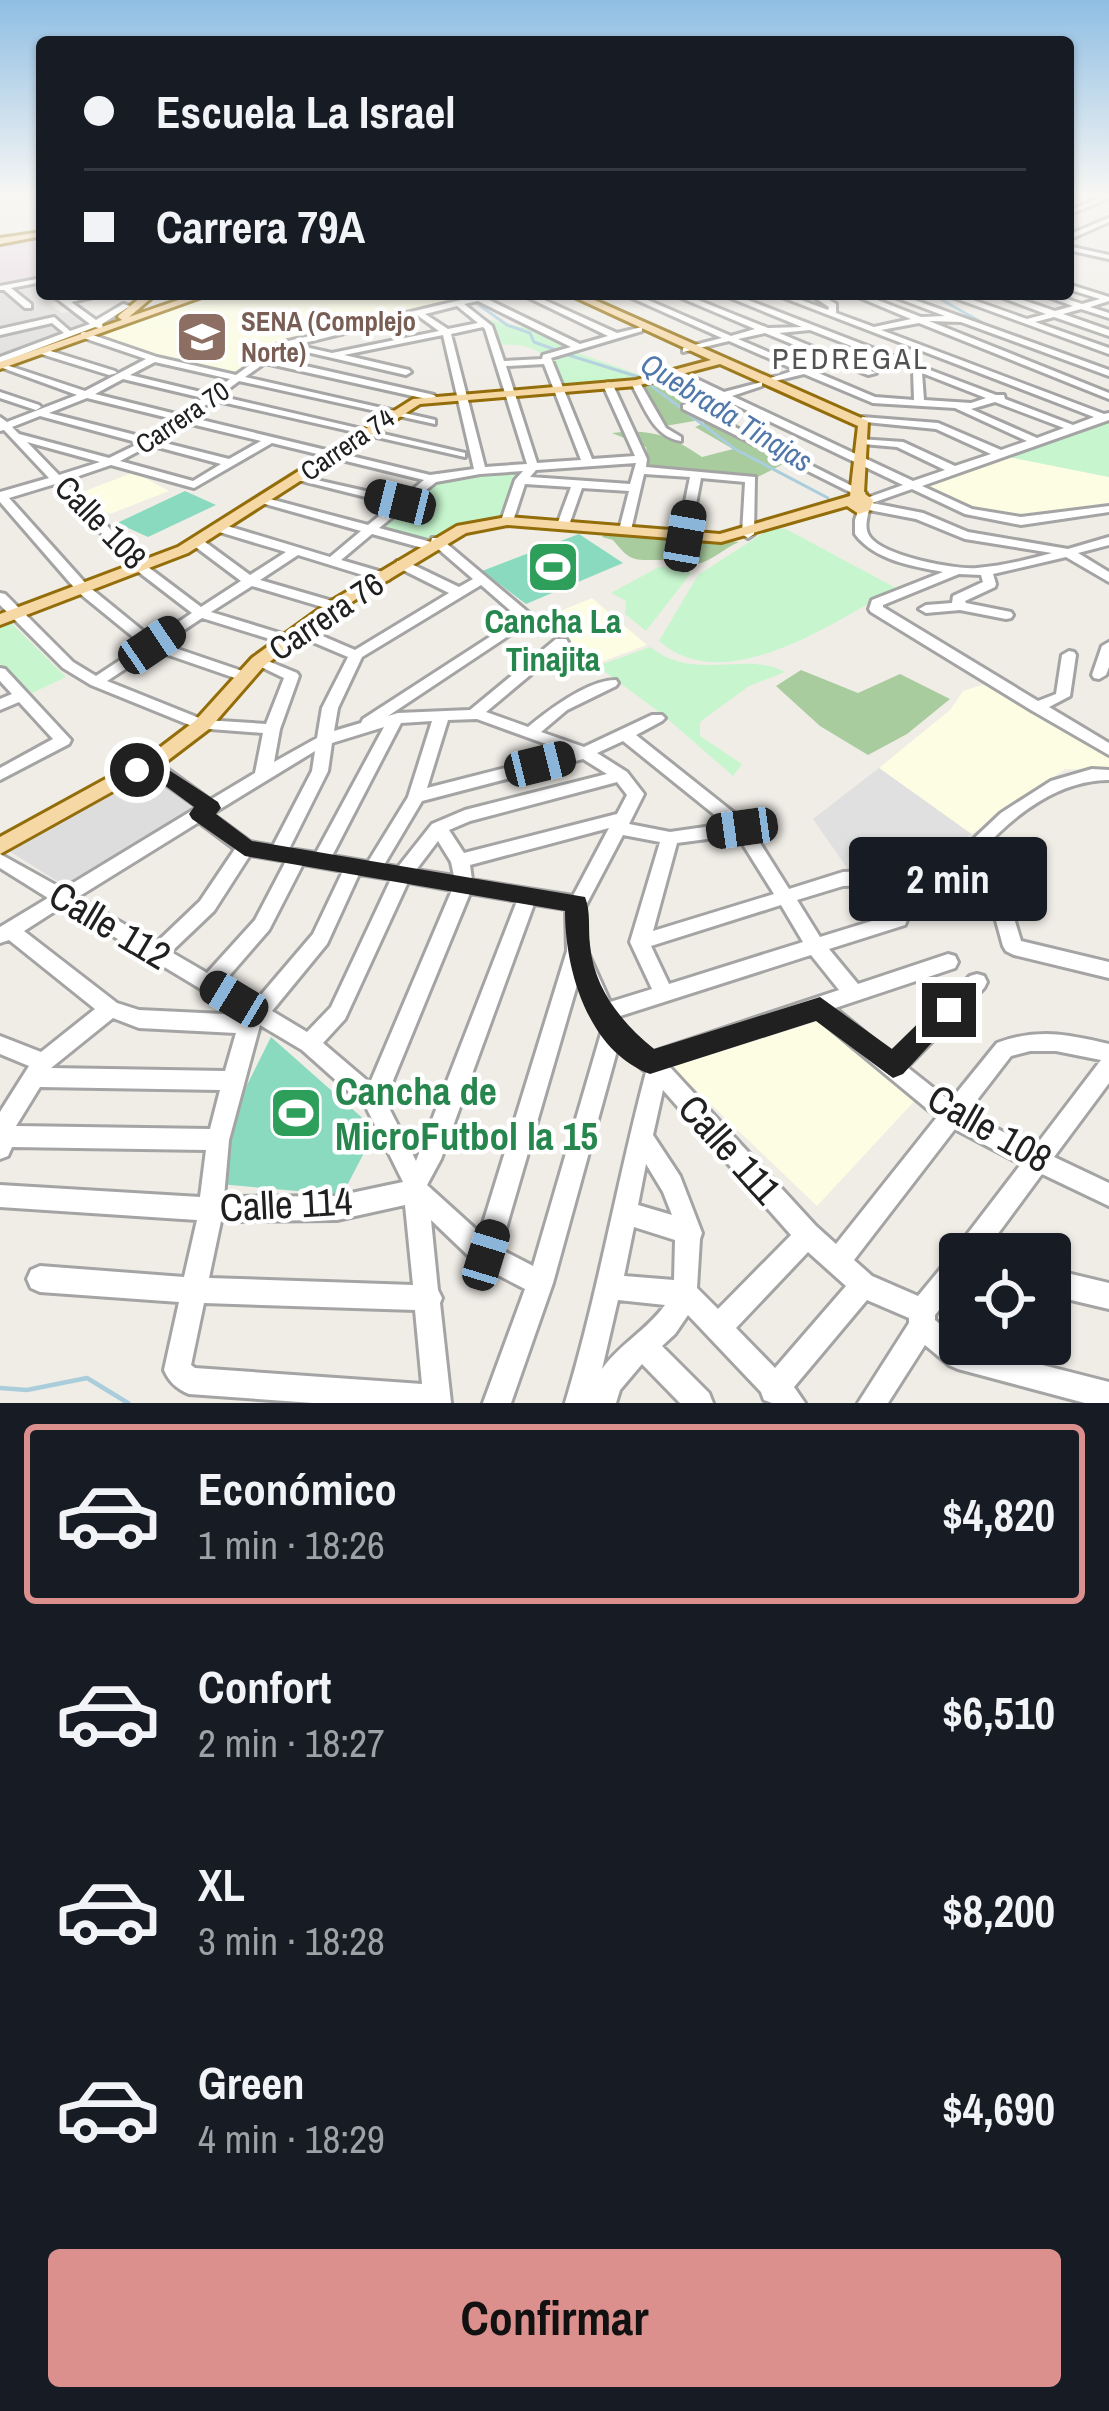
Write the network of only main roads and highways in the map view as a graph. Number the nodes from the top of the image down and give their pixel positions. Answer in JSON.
{"nodes":[{"id":1,"x":141,"y":300,"type":"edge"},
{"id":2,"x":186,"y":300,"type":"edge"},
{"id":3,"x":574,"y":300,"type":"edge"},
{"id":4,"x":587,"y":300,"type":"edge"},
{"id":5,"x":94,"y":329,"type":"junction"},
{"id":6,"x":690,"y":349,"type":"junction"},
{"id":7,"x":717,"y":361,"type":"junction"},
{"id":8,"x":1,"y":364,"type":"edge"},
{"id":9,"x":8,"y":617,"type":"edge"},
{"id":10,"x":0,"y":846,"type":"edge"}],
"edges":[{"from":1,"to":5,"type":"main road"},
{"from":2,"to":5,"type":"main road"},
{"from":3,"to":6,"type":"main road"},
{"from":4,"to":6,"type":"main road"},
{"from":5,"to":8,"type":"main road"},
{"from":6,"to":7,"type":"main road"},
{"from":7,"to":9,"type":"main road","name":"Carrera 74"},
{"from":7,"to":10,"type":"main road","name":"Carrera 76"}]}
